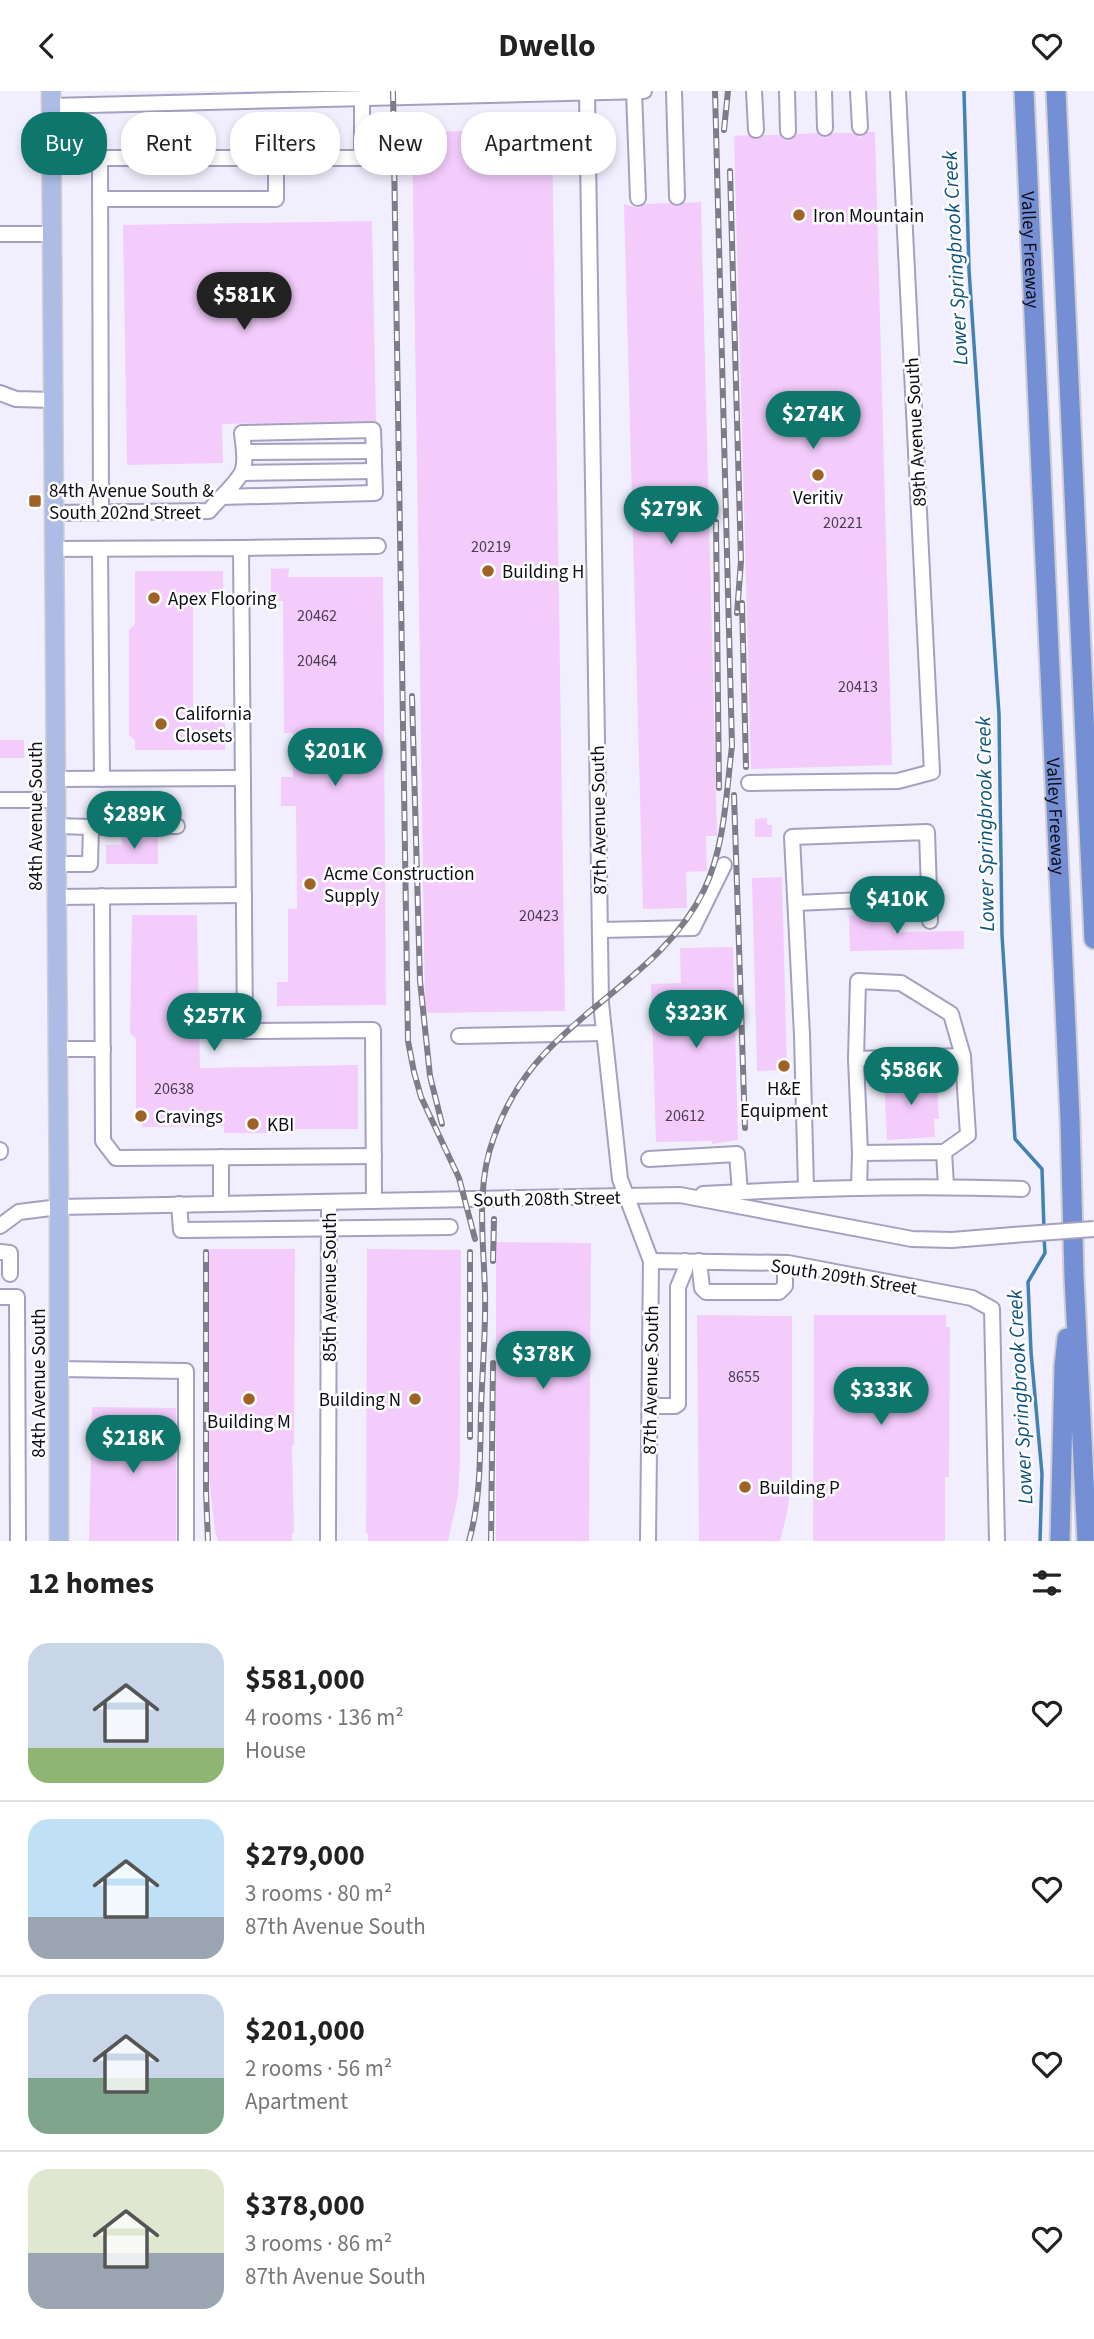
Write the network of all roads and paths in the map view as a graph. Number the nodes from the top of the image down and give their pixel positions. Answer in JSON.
{"nodes":[{"id":1,"x":634,"y":91,"type":"edge"},
{"id":2,"x":643,"y":91,"type":"edge"},
{"id":3,"x":674,"y":91,"type":"edge"},
{"id":4,"x":754,"y":91,"type":"edge"},
{"id":5,"x":787,"y":91,"type":"edge"},
{"id":6,"x":824,"y":91,"type":"edge"},
{"id":7,"x":859,"y":91,"type":"edge"},
{"id":8,"x":898,"y":91,"type":"edge"},
{"id":9,"x":1024,"y":91,"type":"edge"},
{"id":10,"x":1056,"y":91,"type":"edge"},
{"id":11,"x":555,"y":92,"type":"edge"},
{"id":12,"x":592,"y":92,"type":"edge"},
{"id":13,"x":314,"y":95,"type":"edge"},
{"id":14,"x":229,"y":96,"type":"edge"},
{"id":15,"x":276,"y":96,"type":"edge"},
{"id":16,"x":355,"y":96,"type":"edge"},
{"id":17,"x":51,"y":99,"type":"edge"},
{"id":18,"x":860,"y":127,"type":"dead end"},
{"id":19,"x":825,"y":128,"type":"dead end"},
{"id":20,"x":756,"y":130,"type":"dead end"},
{"id":21,"x":788,"y":131,"type":"dead end"},
{"id":22,"x":340,"y":157,"type":"edge"},
{"id":23,"x":230,"y":158,"type":"edge"},
{"id":24,"x":276,"y":175,"type":"edge"},
{"id":25,"x":677,"y":197,"type":"dead end"},
{"id":26,"x":638,"y":198,"type":"dead end"},
{"id":27,"x":100,"y":199,"type":"junction"},
{"id":28,"x":0,"y":234,"type":"edge"},
{"id":29,"x":52,"y":234,"type":"junction"},
{"id":30,"x":0,"y":393,"type":"edge"},
{"id":31,"x":53,"y":400,"type":"junction"},
{"id":32,"x":374,"y":450,"type":"junction"},
{"id":33,"x":244,"y":452,"type":"junction"},
{"id":34,"x":374,"y":471,"type":"junction"},
{"id":35,"x":242,"y":473,"type":"junction"},
{"id":36,"x":221,"y":497,"type":"junction"},
{"id":37,"x":54,"y":513,"type":"junction"},
{"id":38,"x":101,"y":513,"type":"junction"},
{"id":39,"x":378,"y":547,"type":"dead end"},
{"id":40,"x":241,"y":548,"type":"junction"},
{"id":41,"x":54,"y":549,"type":"junction"},
{"id":42,"x":100,"y":549,"type":"junction"},
{"id":43,"x":243,"y":778,"type":"junction"},
{"id":44,"x":55,"y":779,"type":"junction"},
{"id":45,"x":102,"y":779,"type":"junction"},
{"id":46,"x":749,"y":783,"type":"dead end"},
{"id":47,"x":0,"y":800,"type":"edge"},
{"id":48,"x":56,"y":800,"type":"junction"},
{"id":49,"x":56,"y":826,"type":"junction"},
{"id":50,"x":177,"y":826,"type":"dead end"},
{"id":51,"x":91,"y":827,"type":"junction"},
{"id":52,"x":56,"y":864,"type":"junction"},
{"id":53,"x":724,"y":865,"type":"dead end"},
{"id":54,"x":244,"y":895,"type":"junction"},
{"id":55,"x":102,"y":896,"type":"junction"},
{"id":56,"x":57,"y":897,"type":"junction"},
{"id":57,"x":929,"y":897,"type":"junction"},
{"id":58,"x":796,"y":902,"type":"junction"},
{"id":59,"x":930,"y":921,"type":"dead end"},
{"id":60,"x":600,"y":930,"type":"junction"},
{"id":61,"x":1094,"y":939,"type":"edge"},
{"id":62,"x":604,"y":1033,"type":"junction"},
{"id":63,"x":459,"y":1036,"type":"dead end"},
{"id":64,"x":58,"y":1049,"type":"junction"},
{"id":65,"x":103,"y":1049,"type":"junction"},
{"id":66,"x":963,"y":1056,"type":"junction"},
{"id":67,"x":856,"y":1059,"type":"junction"},
{"id":68,"x":944,"y":1152,"type":"junction"},
{"id":69,"x":860,"y":1153,"type":"junction"},
{"id":70,"x":374,"y":1156,"type":"junction"},
{"id":71,"x":221,"y":1157,"type":"junction"},
{"id":72,"x":649,"y":1159,"type":"dead end"},
{"id":73,"x":946,"y":1187,"type":"junction"},
{"id":74,"x":806,"y":1188,"type":"junction"},
{"id":75,"x":859,"y":1188,"type":"junction"},
{"id":76,"x":1022,"y":1189,"type":"dead end"},
{"id":77,"x":740,"y":1192,"type":"junction"},
{"id":78,"x":680,"y":1195,"type":"junction"},
{"id":79,"x":627,"y":1196,"type":"junction"},
{"id":80,"x":374,"y":1201,"type":"junction"},
{"id":81,"x":329,"y":1202,"type":"junction"},
{"id":82,"x":221,"y":1204,"type":"junction"},
{"id":83,"x":179,"y":1205,"type":"junction"},
{"id":84,"x":60,"y":1207,"type":"junction"},
{"id":85,"x":0,"y":1226,"type":"edge"},
{"id":86,"x":450,"y":1227,"type":"dead end"},
{"id":87,"x":329,"y":1228,"type":"junction"},
{"id":88,"x":1094,"y":1229,"type":"edge"},
{"id":89,"x":0,"y":1252,"type":"edge"},
{"id":90,"x":651,"y":1261,"type":"junction"},
{"id":91,"x":692,"y":1261,"type":"junction"},
{"id":92,"x":785,"y":1263,"type":"junction"},
{"id":93,"x":10,"y":1274,"type":"dead end"},
{"id":94,"x":1074,"y":1277,"type":"junction"},
{"id":95,"x":0,"y":1297,"type":"edge"},
{"id":96,"x":59,"y":1369,"type":"junction"},
{"id":97,"x":650,"y":1406,"type":"junction"},
{"id":98,"x":18,"y":1541,"type":"edge"},
{"id":99,"x":59,"y":1541,"type":"edge"},
{"id":100,"x":186,"y":1541,"type":"edge"},
{"id":101,"x":328,"y":1541,"type":"edge"},
{"id":102,"x":648,"y":1541,"type":"edge"},
{"id":103,"x":997,"y":1541,"type":"edge"},
{"id":104,"x":1060,"y":1541,"type":"edge"},
{"id":105,"x":1087,"y":1541,"type":"edge"}],
"edges":[{"from":1,"to":2,"type":"street"},
{"from":1,"to":12,"type":"street"},
{"from":1,"to":26,"type":"street"},
{"from":3,"to":25,"type":"street"},
{"from":4,"to":20,"type":"street"},
{"from":5,"to":21,"type":"street"},
{"from":6,"to":19,"type":"street"},
{"from":7,"to":18,"type":"street"},
{"from":8,"to":46,"type":"street","name":"89th Avenue South"},
{"from":9,"to":94,"type":"highway","name":"Valley Freeway"},
{"from":10,"to":61,"type":"highway","name":"Valley Freeway"},
{"from":11,"to":12,"type":"street"},
{"from":11,"to":16,"type":"street"},
{"from":12,"to":60,"type":"street","name":"87th Avenue South"},
{"from":13,"to":15,"type":"street"},
{"from":13,"to":16,"type":"street"},
{"from":14,"to":15,"type":"street"},
{"from":14,"to":17,"type":"street"},
{"from":16,"to":22,"type":"street"},
{"from":17,"to":29,"type":"main road","name":"84th Avenue South"},
{"from":23,"to":27,"type":"street"},
{"from":24,"to":27,"type":"street"},
{"from":27,"to":38,"type":"street"},
{"from":28,"to":29,"type":"street"},
{"from":29,"to":31,"type":"main road","name":"84th Avenue South"},
{"from":30,"to":31,"type":"street"},
{"from":31,"to":37,"type":"main road","name":"84th Avenue South"},
{"from":32,"to":33,"type":"street"},
{"from":32,"to":33,"type":"street"},
{"from":32,"to":34,"type":"street"},
{"from":33,"to":35,"type":"street"},
{"from":34,"to":35,"type":"street"},
{"from":34,"to":36,"type":"street"},
{"from":35,"to":36,"type":"street"},
{"from":36,"to":38,"type":"street"},
{"from":37,"to":38,"type":"street"},
{"from":37,"to":41,"type":"main road","name":"84th Avenue South"},
{"from":39,"to":40,"type":"street"},
{"from":40,"to":42,"type":"street"},
{"from":40,"to":43,"type":"street"},
{"from":41,"to":42,"type":"street"},
{"from":41,"to":44,"type":"main road","name":"84th Avenue South"},
{"from":42,"to":45,"type":"street"},
{"from":43,"to":45,"type":"street"},
{"from":43,"to":54,"type":"street"},
{"from":44,"to":45,"type":"street"},
{"from":44,"to":48,"type":"main road","name":"84th Avenue South"},
{"from":47,"to":48,"type":"street"},
{"from":48,"to":49,"type":"main road","name":"84th Avenue South"},
{"from":49,"to":51,"type":"street"},
{"from":49,"to":52,"type":"main road","name":"84th Avenue South"},
{"from":50,"to":51,"type":"street"},
{"from":51,"to":52,"type":"street"},
{"from":52,"to":56,"type":"main road","name":"84th Avenue South"},
{"from":53,"to":60,"type":"street"},
{"from":54,"to":55,"type":"street"},
{"from":54,"to":70,"type":"street"},
{"from":55,"to":56,"type":"street"},
{"from":55,"to":65,"type":"street"},
{"from":56,"to":64,"type":"main road","name":"84th Avenue South"},
{"from":57,"to":58,"type":"street"},
{"from":57,"to":58,"type":"street"},
{"from":57,"to":59,"type":"street"},
{"from":58,"to":74,"type":"street"},
{"from":60,"to":62,"type":"street","name":"87th Avenue South"},
{"from":62,"to":63,"type":"street"},
{"from":62,"to":79,"type":"street","name":"87th Avenue South"},
{"from":64,"to":65,"type":"street"},
{"from":64,"to":84,"type":"main road","name":"84th Avenue South"},
{"from":65,"to":71,"type":"street"},
{"from":66,"to":67,"type":"street"},
{"from":66,"to":67,"type":"street"},
{"from":66,"to":68,"type":"street"},
{"from":67,"to":69,"type":"street"},
{"from":68,"to":69,"type":"street"},
{"from":68,"to":73,"type":"street"},
{"from":69,"to":75,"type":"street"},
{"from":70,"to":71,"type":"street"},
{"from":70,"to":80,"type":"street"},
{"from":71,"to":82,"type":"street"},
{"from":72,"to":77,"type":"street"},
{"from":73,"to":75,"type":"street"},
{"from":73,"to":76,"type":"street"},
{"from":74,"to":75,"type":"street"},
{"from":74,"to":77,"type":"street"},
{"from":77,"to":78,"type":"street"},
{"from":78,"to":79,"type":"street","name":"South 208th Street"},
{"from":78,"to":88,"type":"street","name":"South 208th Street","bridge":true},
{"from":79,"to":80,"type":"street","name":"South 208th Street"},
{"from":79,"to":90,"type":"street","name":"87th Avenue South"},
{"from":80,"to":81,"type":"street","name":"South 208th Street"},
{"from":81,"to":82,"type":"street","name":"South 208th Street"},
{"from":81,"to":87,"type":"street","name":"85th Avenue South"},
{"from":82,"to":83,"type":"street","name":"South 208th Street"},
{"from":83,"to":84,"type":"street","name":"South 208th Street"},
{"from":83,"to":87,"type":"street"},
{"from":84,"to":85,"type":"street","name":"South 208th Street"},
{"from":84,"to":96,"type":"main road","name":"84th Avenue South"},
{"from":86,"to":87,"type":"street"},
{"from":87,"to":101,"type":"street","name":"85th Avenue South"},
{"from":89,"to":93,"type":"street"},
{"from":90,"to":91,"type":"street","name":"South 209th Street"},
{"from":90,"to":97,"type":"street","name":"87th Avenue South"},
{"from":91,"to":92,"type":"street","name":"South 209th Street"},
{"from":91,"to":92,"type":"street"},
{"from":91,"to":97,"type":"street"},
{"from":92,"to":103,"type":"street","name":"South 209th Street"},
{"from":94,"to":104,"type":"highway"},
{"from":94,"to":105,"type":"highway","name":"Valley Freeway"},
{"from":95,"to":98,"type":"street"},
{"from":96,"to":99,"type":"main road","name":"84th Avenue South"},
{"from":96,"to":100,"type":"street"},
{"from":97,"to":102,"type":"street","name":"87th Avenue South"}]}
